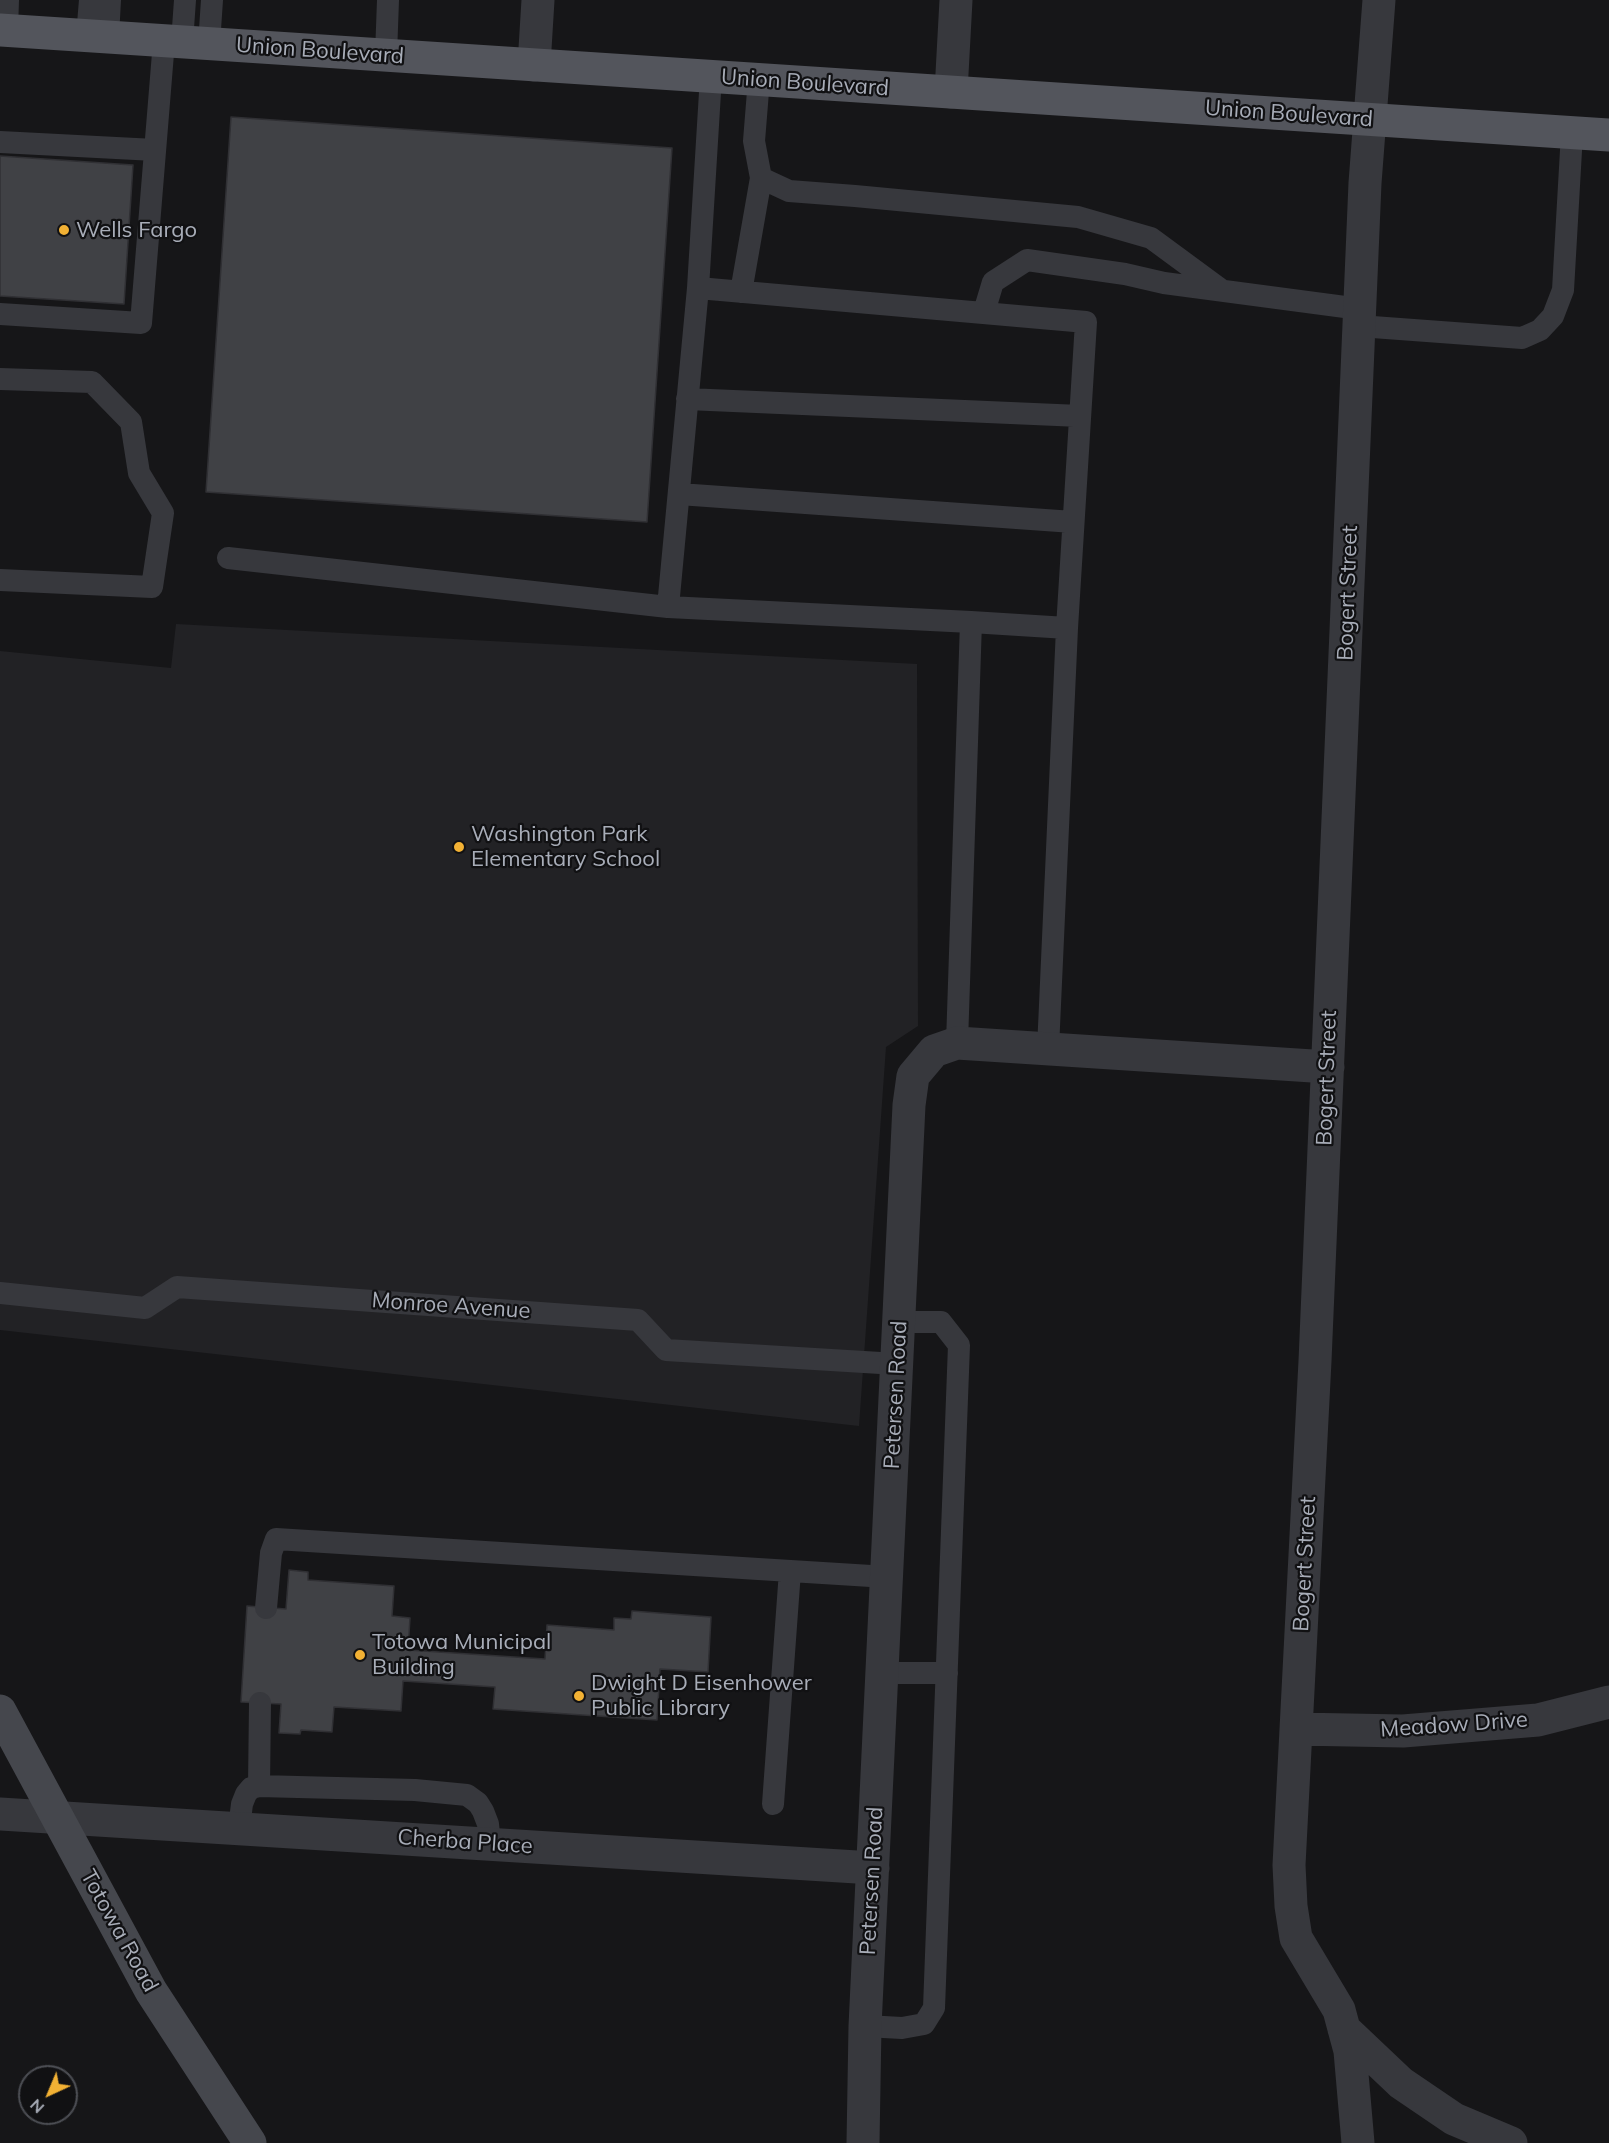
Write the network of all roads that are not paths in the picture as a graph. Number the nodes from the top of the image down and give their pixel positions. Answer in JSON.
{"nodes":[{"id":1,"x":90,"y":0,"type":"edge"},
{"id":2,"x":110,"y":0,"type":"edge"},
{"id":3,"x":185,"y":0,"type":"edge"},
{"id":4,"x":212,"y":0,"type":"edge"},
{"id":5,"x":388,"y":0,"type":"edge"},
{"id":6,"x":538,"y":0,"type":"edge"},
{"id":7,"x":957,"y":0,"type":"edge"},
{"id":8,"x":1379,"y":0,"type":"edge"},
{"id":9,"x":5,"y":20,"type":"edge"},
{"id":10,"x":98,"y":36,"type":"junction"},
{"id":11,"x":185,"y":42,"type":"junction"},
{"id":12,"x":386,"y":55,"type":"junction"},
{"id":13,"x":534,"y":65,"type":"junction"},
{"id":14,"x":711,"y":76,"type":"junction"},
{"id":15,"x":759,"y":80,"type":"junction"},
{"id":16,"x":951,"y":92,"type":"junction"},
{"id":17,"x":1370,"y":120,"type":"junction"},
{"id":18,"x":1572,"y":133,"type":"junction"},
{"id":19,"x":1609,"y":135,"type":"edge"},
{"id":20,"x":0,"y":142,"type":"edge"},
{"id":21,"x":155,"y":150,"type":"junction"},
{"id":22,"x":760,"y":178,"type":"junction"},
{"id":23,"x":698,"y":288,"type":"junction"},
{"id":24,"x":1223,"y":291,"type":"junction"},
{"id":25,"x":741,"y":292,"type":"junction"},
{"id":26,"x":984,"y":312,"type":"junction"},
{"id":27,"x":0,"y":314,"type":"edge"},
{"id":28,"x":1359,"y":318,"type":"junction"},
{"id":29,"x":0,"y":379,"type":"edge"},
{"id":30,"x":687,"y":399,"type":"junction"},
{"id":31,"x":1080,"y":416,"type":"junction"},
{"id":32,"x":679,"y":494,"type":"junction"},
{"id":33,"x":1073,"y":522,"type":"junction"},
{"id":34,"x":228,"y":558,"type":"dead end"},
{"id":35,"x":0,"y":580,"type":"edge"},
{"id":36,"x":668,"y":607,"type":"junction"},
{"id":37,"x":971,"y":622,"type":"junction"},
{"id":38,"x":1067,"y":628,"type":"junction"},
{"id":39,"x":957,"y":1043,"type":"junction"},
{"id":40,"x":1048,"y":1049,"type":"junction"},
{"id":41,"x":1328,"y":1067,"type":"junction"},
{"id":42,"x":0,"y":1293,"type":"edge"},
{"id":43,"x":899,"y":1322,"type":"junction"},
{"id":44,"x":897,"y":1364,"type":"junction"},
{"id":45,"x":790,"y":1571,"type":"junction"},
{"id":46,"x":887,"y":1577,"type":"junction"},
{"id":47,"x":266,"y":1608,"type":"dead end"},
{"id":48,"x":882,"y":1673,"type":"junction"},
{"id":49,"x":947,"y":1673,"type":"junction"},
{"id":50,"x":1609,"y":1702,"type":"edge"},
{"id":51,"x":260,"y":1703,"type":"dead end"},
{"id":52,"x":0,"y":1711,"type":"edge"},
{"id":53,"x":1296,"y":1729,"type":"junction"},
{"id":54,"x":259,"y":1786,"type":"junction"},
{"id":55,"x":773,"y":1804,"type":"dead end"},
{"id":56,"x":0,"y":1814,"type":"edge"},
{"id":57,"x":57,"y":1817,"type":"junction"},
{"id":58,"x":239,"y":1828,"type":"junction"},
{"id":59,"x":490,"y":1844,"type":"junction"},
{"id":60,"x":873,"y":1868,"type":"junction"},
{"id":61,"x":865,"y":2026,"type":"junction"},
{"id":62,"x":1344,"y":2029,"type":"junction"},
{"id":63,"x":250,"y":2143,"type":"edge"},
{"id":64,"x":863,"y":2143,"type":"edge"},
{"id":65,"x":1358,"y":2143,"type":"edge"},
{"id":66,"x":1511,"y":2143,"type":"edge"}],
"edges":[{"from":1,"to":10,"type":"lane"},
{"from":2,"to":10,"type":"lane"},
{"from":3,"to":11,"type":"lane"},
{"from":4,"to":11,"type":"lane"},
{"from":5,"to":12,"type":"lane"},
{"from":6,"to":13,"type":"street"},
{"from":7,"to":16,"type":"street"},
{"from":8,"to":17,"type":"street","name":"Bogert Street"},
{"from":9,"to":10,"type":"main road","name":"Union Boulevard"},
{"from":10,"to":11,"type":"main road","name":"Union Boulevard"},
{"from":11,"to":12,"type":"main road","name":"Union Boulevard"},
{"from":11,"to":21,"type":"lane"},
{"from":12,"to":13,"type":"main road","name":"Union Boulevard"},
{"from":13,"to":14,"type":"main road","name":"Union Boulevard"},
{"from":14,"to":15,"type":"main road","name":"Union Boulevard"},
{"from":14,"to":23,"type":"lane"},
{"from":15,"to":16,"type":"main road","name":"Union Boulevard"},
{"from":15,"to":22,"type":"lane"},
{"from":16,"to":17,"type":"main road","name":"Union Boulevard"},
{"from":17,"to":18,"type":"main road","name":"Union Boulevard"},
{"from":17,"to":28,"type":"street","name":"Bogert Street"},
{"from":18,"to":19,"type":"main road","name":"Union Boulevard"},
{"from":18,"to":28,"type":"lane"},
{"from":20,"to":21,"type":"lane"},
{"from":21,"to":27,"type":"lane"},
{"from":22,"to":24,"type":"lane"},
{"from":22,"to":25,"type":"lane"},
{"from":23,"to":25,"type":"lane"},
{"from":23,"to":30,"type":"lane"},
{"from":24,"to":26,"type":"lane"},
{"from":24,"to":28,"type":"lane"},
{"from":25,"to":26,"type":"lane"},
{"from":26,"to":31,"type":"lane"},
{"from":28,"to":41,"type":"street","name":"Bogert Street"},
{"from":29,"to":35,"type":"lane"},
{"from":30,"to":31,"type":"lane"},
{"from":30,"to":32,"type":"lane"},
{"from":31,"to":33,"type":"lane"},
{"from":32,"to":33,"type":"lane"},
{"from":32,"to":36,"type":"lane"},
{"from":33,"to":38,"type":"lane"},
{"from":34,"to":36,"type":"lane"},
{"from":36,"to":37,"type":"lane"},
{"from":37,"to":38,"type":"lane"},
{"from":37,"to":39,"type":"lane"},
{"from":38,"to":40,"type":"lane"},
{"from":39,"to":40,"type":"street","name":"Petersen Road"},
{"from":39,"to":43,"type":"street","name":"Petersen Road"},
{"from":40,"to":41,"type":"street","name":"Petersen Road"},
{"from":41,"to":53,"type":"street","name":"Bogert Street"},
{"from":42,"to":44,"type":"lane","name":"Monroe Avenue"},
{"from":43,"to":44,"type":"street","name":"Petersen Road"},
{"from":43,"to":49,"type":"lane"},
{"from":44,"to":46,"type":"street","name":"Petersen Road"},
{"from":45,"to":46,"type":"lane"},
{"from":45,"to":47,"type":"lane"},
{"from":45,"to":55,"type":"lane"},
{"from":46,"to":48,"type":"street","name":"Petersen Road"},
{"from":48,"to":49,"type":"lane"},
{"from":48,"to":60,"type":"street","name":"Petersen Road"},
{"from":49,"to":61,"type":"lane"},
{"from":50,"to":53,"type":"street","name":"Meadow Drive"},
{"from":51,"to":54,"type":"lane"},
{"from":52,"to":57,"type":"main road","name":"Totowa Road"},
{"from":53,"to":62,"type":"street","name":"Bogert Street"},
{"from":54,"to":58,"type":"lane"},
{"from":54,"to":59,"type":"lane"},
{"from":56,"to":57,"type":"street","name":"Cherba Place"},
{"from":57,"to":58,"type":"street","name":"Cherba Place"},
{"from":57,"to":63,"type":"main road","name":"Totowa Road"},
{"from":58,"to":59,"type":"street","name":"Cherba Place"},
{"from":59,"to":60,"type":"street","name":"Cherba Place"},
{"from":60,"to":61,"type":"street","name":"Petersen Road"},
{"from":61,"to":64,"type":"street","name":"Petersen Road"},
{"from":62,"to":65,"type":"street","name":"Bogert Street"},
{"from":62,"to":66,"type":"street"}]}
